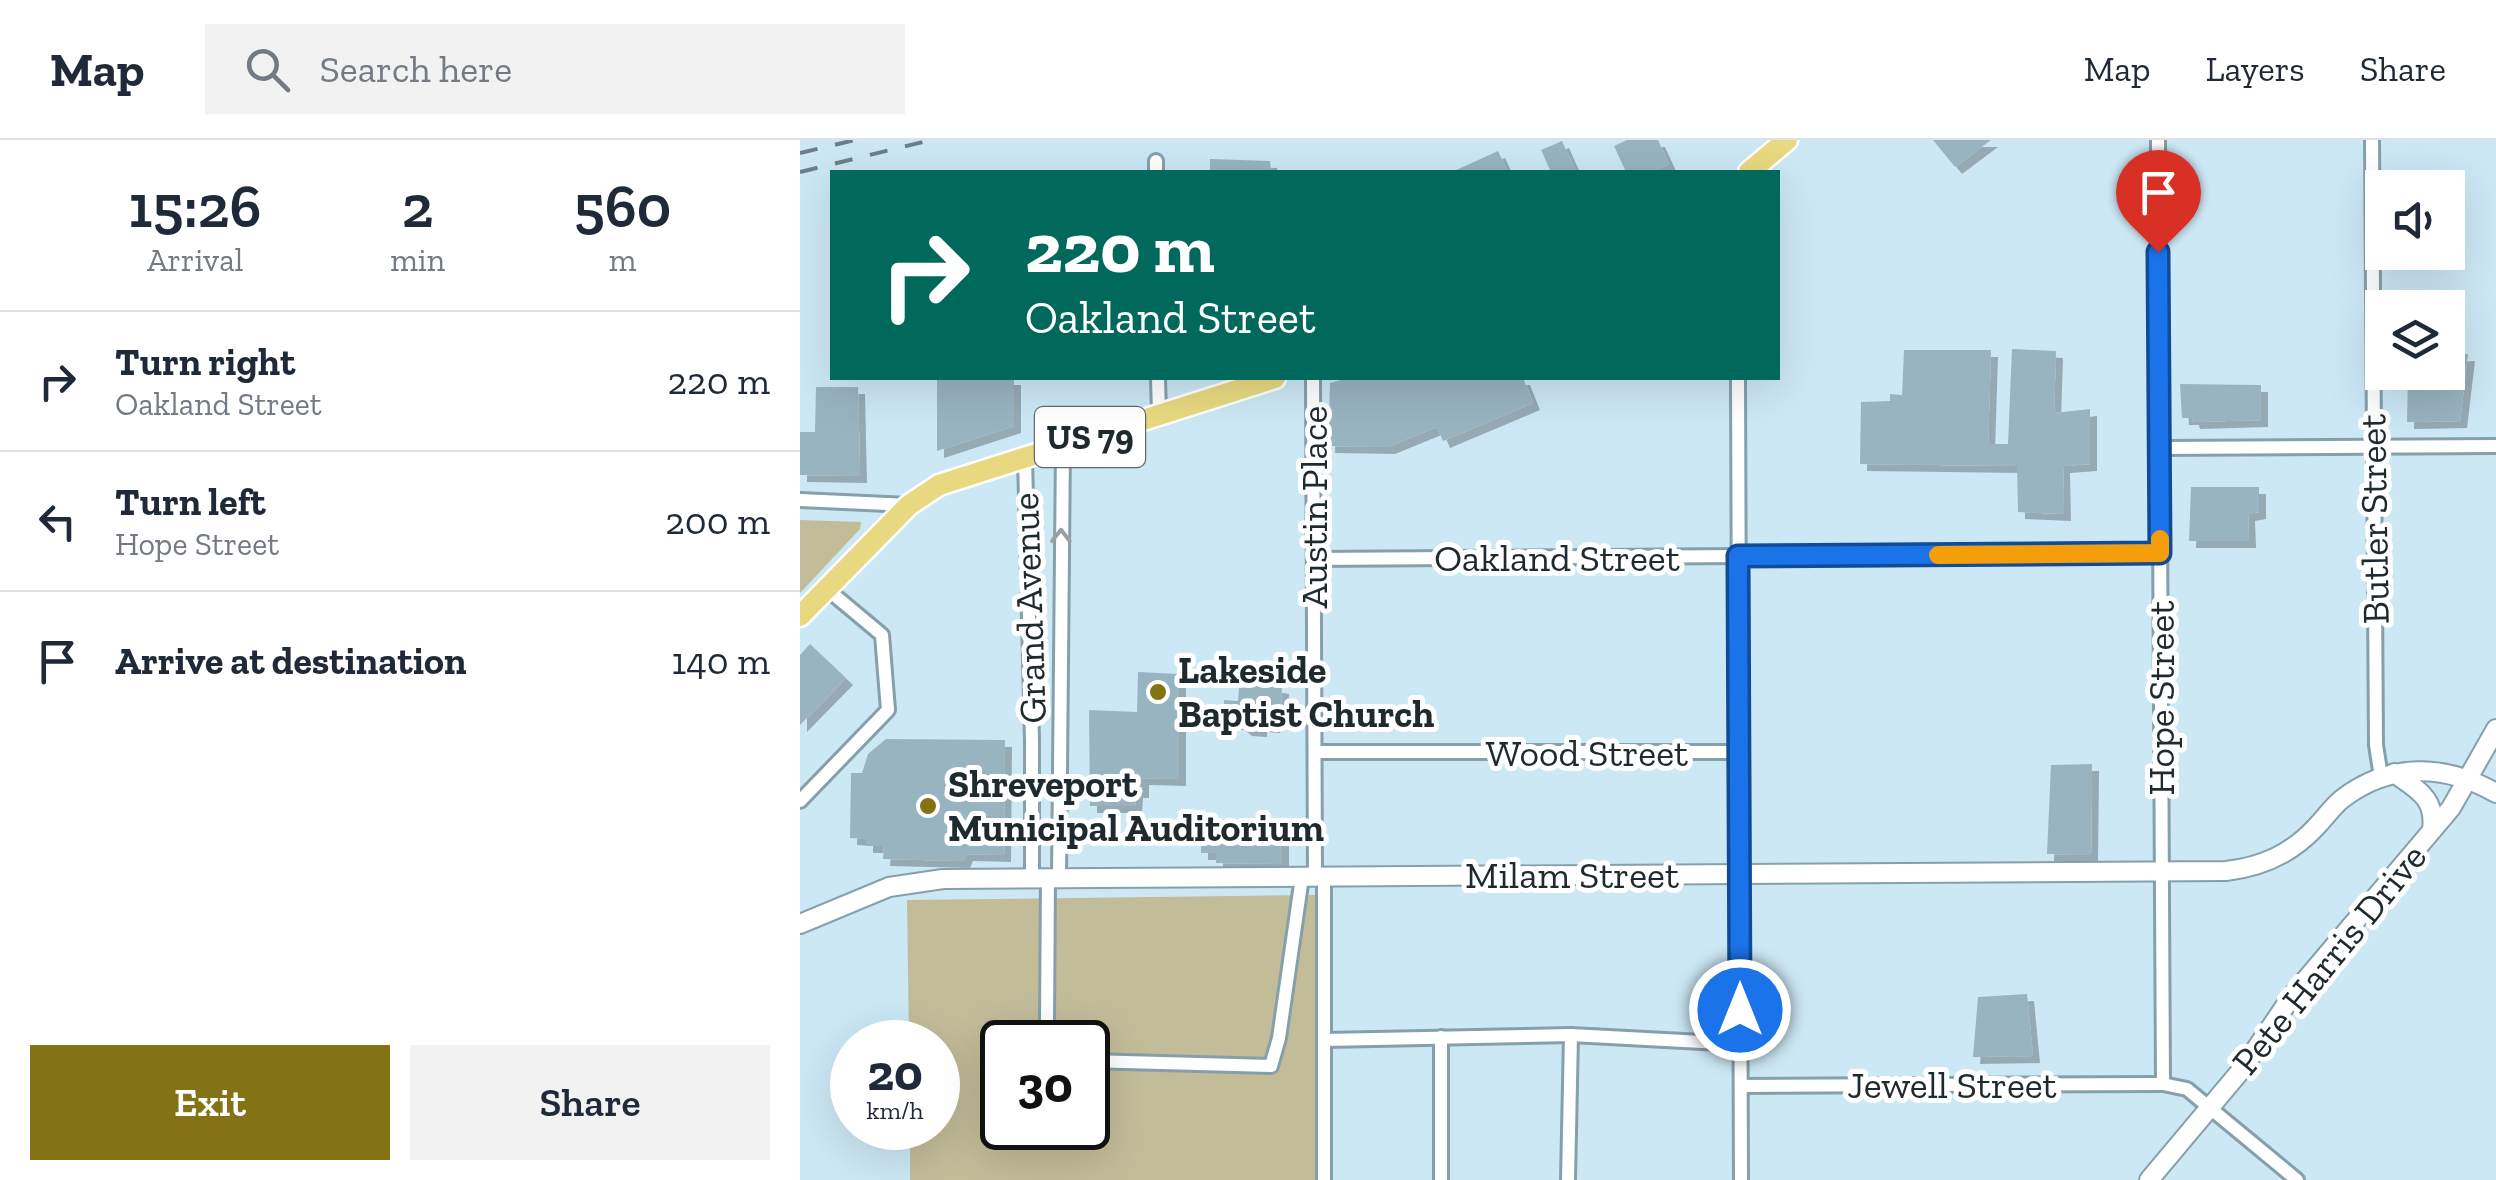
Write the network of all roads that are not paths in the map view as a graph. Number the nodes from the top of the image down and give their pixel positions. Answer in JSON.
{"nodes":[{"id":1,"x":1787,"y":140,"type":"edge"},
{"id":2,"x":2158,"y":140,"type":"edge"},
{"id":3,"x":2372,"y":140,"type":"edge"},
{"id":4,"x":1751,"y":170,"type":"edge"},
{"id":5,"x":1158,"y":380,"type":"edge"},
{"id":6,"x":1269,"y":380,"type":"edge"},
{"id":7,"x":1313,"y":380,"type":"edge"},
{"id":8,"x":1738,"y":380,"type":"edge"},
{"id":9,"x":1159,"y":414,"type":"junction"},
{"id":10,"x":1062,"y":446,"type":"junction"},
{"id":11,"x":2373,"y":446,"type":"junction"},
{"id":12,"x":2496,"y":446,"type":"edge"},
{"id":13,"x":2159,"y":448,"type":"junction"},
{"id":14,"x":1025,"y":458,"type":"junction"},
{"id":15,"x":800,"y":500,"type":"edge"},
{"id":16,"x":909,"y":505,"type":"junction"},
{"id":17,"x":2160,"y":553,"type":"junction"},
{"id":18,"x":1738,"y":556,"type":"junction"},
{"id":19,"x":1314,"y":558,"type":"junction"},
{"id":20,"x":827,"y":588,"type":"junction"},
{"id":21,"x":800,"y":616,"type":"edge"},
{"id":22,"x":2496,"y":729,"type":"edge"},
{"id":23,"x":1315,"y":752,"type":"junction"},
{"id":24,"x":1739,"y":752,"type":"junction"},
{"id":25,"x":2388,"y":775,"type":"junction"},
{"id":26,"x":2469,"y":779,"type":"junction"},
{"id":27,"x":2496,"y":792,"type":"edge"},
{"id":28,"x":800,"y":801,"type":"edge"},
{"id":29,"x":2432,"y":830,"type":"junction"},
{"id":30,"x":2162,"y":872,"type":"junction"},
{"id":31,"x":1740,"y":874,"type":"junction"},
{"id":32,"x":1313,"y":877,"type":"junction"},
{"id":33,"x":1046,"y":878,"type":"junction"},
{"id":34,"x":800,"y":924,"type":"edge"},
{"id":35,"x":1047,"y":1020,"type":"edge"},
{"id":36,"x":1571,"y":1034,"type":"junction"},
{"id":37,"x":1442,"y":1037,"type":"junction"},
{"id":38,"x":1324,"y":1040,"type":"junction"},
{"id":39,"x":1740,"y":1044,"type":"junction"},
{"id":40,"x":1110,"y":1062,"type":"edge"},
{"id":41,"x":2163,"y":1084,"type":"junction"},
{"id":42,"x":1740,"y":1086,"type":"junction"},
{"id":43,"x":2208,"y":1107,"type":"junction"},
{"id":44,"x":1324,"y":1180,"type":"edge"},
{"id":45,"x":1440,"y":1180,"type":"edge"},
{"id":46,"x":1568,"y":1180,"type":"edge"},
{"id":47,"x":1740,"y":1180,"type":"edge"},
{"id":48,"x":2149,"y":1180,"type":"edge"},
{"id":49,"x":2298,"y":1180,"type":"edge"}],
"edges":[{"from":1,"to":4,"type":"main road"},
{"from":2,"to":13,"type":"street","name":"Hope Street"},
{"from":3,"to":11,"type":"street","name":"Butler Street"},
{"from":5,"to":9,"type":"street"},
{"from":6,"to":9,"type":"main road","number":"US 79"},
{"from":7,"to":19,"type":"street","name":"Austin Place"},
{"from":8,"to":18,"type":"street"},
{"from":9,"to":10,"type":"main road","number":"US 79"},
{"from":10,"to":14,"type":"main road","number":"US 79"},
{"from":33,"to":10,"type":"street","name":"Grand Avenue","one_way":true},
{"from":11,"to":12,"type":"street"},
{"from":11,"to":13,"type":"street"},
{"from":11,"to":25,"type":"street","name":"Butler Street"},
{"from":13,"to":17,"type":"street","name":"Hope Street"},
{"from":14,"to":16,"type":"main road","number":"US 79"},
{"from":14,"to":33,"type":"street","name":"Grand Avenue"},
{"from":15,"to":16,"type":"street"},
{"from":16,"to":20,"type":"main road","number":"US 79"},
{"from":17,"to":18,"type":"street","name":"Oakland Street"},
{"from":17,"to":30,"type":"street","name":"Hope Street"},
{"from":18,"to":19,"type":"street","name":"Oakland Street"},
{"from":18,"to":24,"type":"street"},
{"from":19,"to":23,"type":"street","name":"Austin Place"},
{"from":20,"to":21,"type":"main road","number":"US 79"},
{"from":20,"to":28,"type":"street"},
{"from":22,"to":26,"type":"street","name":"Pete Harris Drive"},
{"from":23,"to":24,"type":"street","name":"Wood Street"},
{"from":23,"to":32,"type":"street","name":"Austin Place"},
{"from":24,"to":31,"type":"street"},
{"from":25,"to":26,"type":"street"},
{"from":25,"to":29,"type":"street"},
{"from":25,"to":30,"type":"street","name":"Milam Street"},
{"from":26,"to":27,"type":"street"},
{"from":26,"to":29,"type":"street","name":"Pete Harris Drive"},
{"from":29,"to":43,"type":"street","name":"Pete Harris Drive"},
{"from":30,"to":31,"type":"street","name":"Milam Street"},
{"from":30,"to":41,"type":"street","name":"Hope Street"},
{"from":31,"to":32,"type":"street","name":"Milam Street"},
{"from":31,"to":39,"type":"street"},
{"from":32,"to":33,"type":"street","name":"Milam Street"},
{"from":32,"to":38,"type":"street"},
{"from":32,"to":40,"type":"street"},
{"from":33,"to":34,"type":"street","name":"Milam Street"},
{"from":33,"to":35,"type":"street"},
{"from":36,"to":37,"type":"street"},
{"from":36,"to":39,"type":"street"},
{"from":36,"to":46,"type":"street"},
{"from":37,"to":38,"type":"street"},
{"from":37,"to":45,"type":"street"},
{"from":38,"to":44,"type":"street"},
{"from":39,"to":42,"type":"street"},
{"from":41,"to":42,"type":"street","name":"Jewell Street"},
{"from":41,"to":43,"type":"street"},
{"from":42,"to":47,"type":"street"},
{"from":43,"to":48,"type":"street","name":"Pete Harris Drive"},
{"from":43,"to":49,"type":"street"}]}
